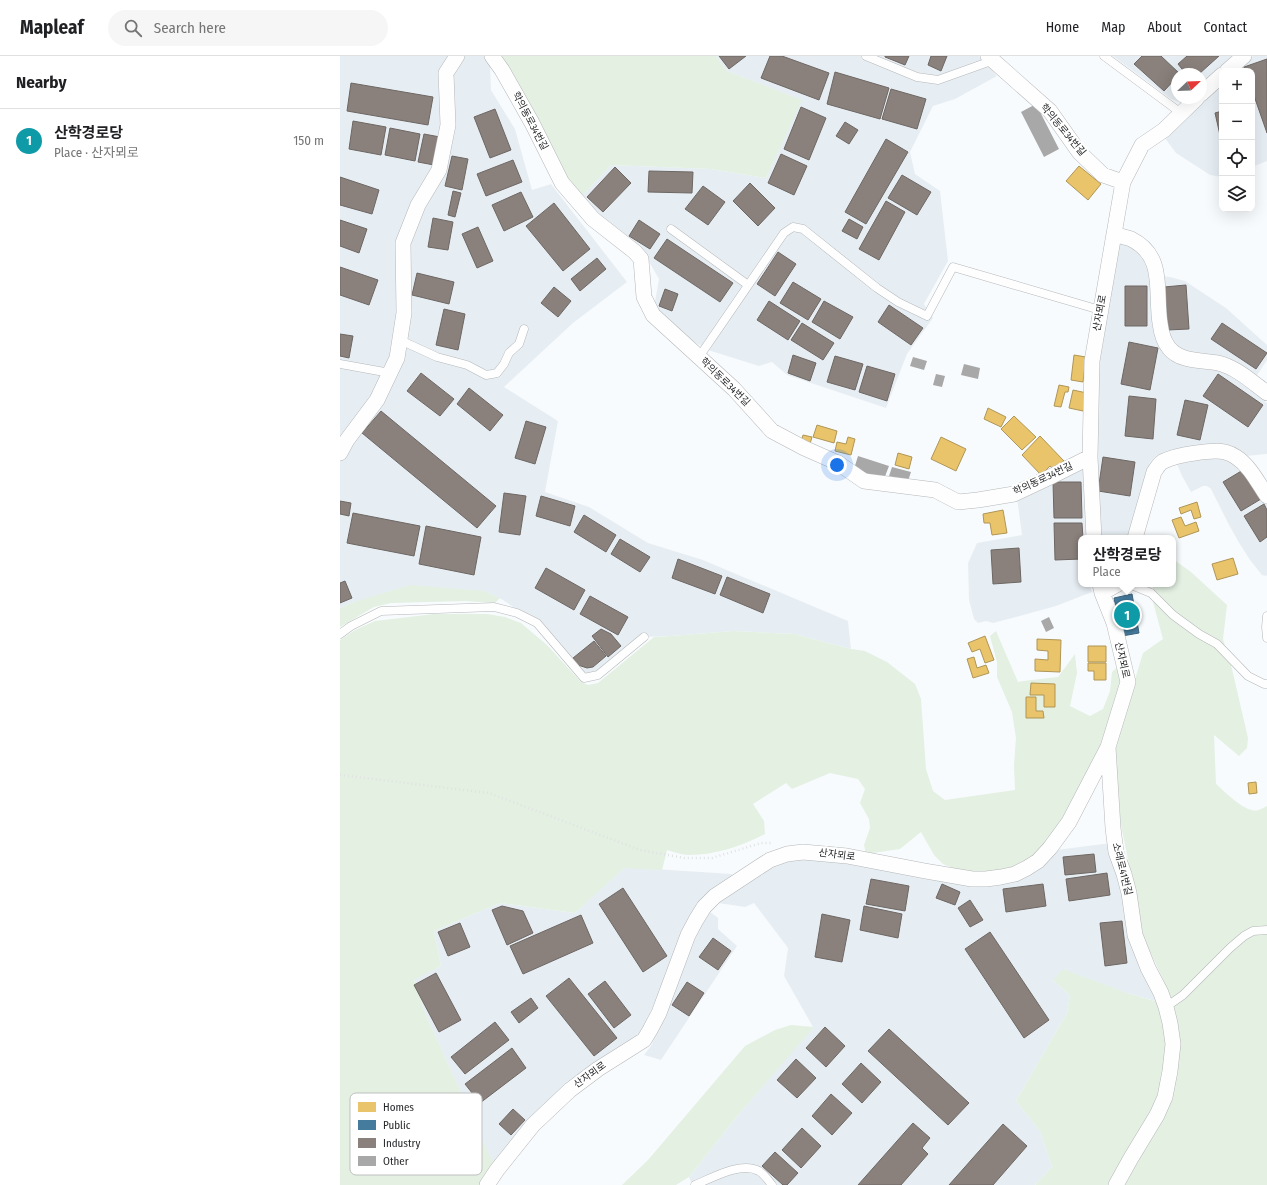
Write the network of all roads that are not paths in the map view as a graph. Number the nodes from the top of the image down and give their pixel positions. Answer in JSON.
{"nodes":[{"id":1,"x":457,"y":56,"type":"edge"},
{"id":2,"x":492,"y":56,"type":"edge"},
{"id":3,"x":866,"y":56,"type":"edge"},
{"id":4,"x":1104,"y":56,"type":"edge"},
{"id":5,"x":1244,"y":56,"type":"edge"},
{"id":6,"x":991,"y":58,"type":"edge"},
{"id":7,"x":1230,"y":68,"type":"edge"},
{"id":8,"x":1219,"y":79,"type":"edge"},
{"id":9,"x":1207,"y":89,"type":"edge"},
{"id":10,"x":1191,"y":104,"type":"edge"},
{"id":11,"x":1181,"y":113,"type":"junction"},
{"id":12,"x":1123,"y":182,"type":"junction"},
{"id":13,"x":670,"y":230,"type":"dead end"},
{"id":14,"x":1114,"y":234,"type":"junction"},
{"id":15,"x":748,"y":285,"type":"junction"},
{"id":16,"x":1100,"y":310,"type":"junction"},
{"id":17,"x":524,"y":329,"type":"dead end"},
{"id":18,"x":400,"y":340,"type":"junction"},
{"id":19,"x":699,"y":357,"type":"junction"},
{"id":20,"x":340,"y":364,"type":"edge"},
{"id":21,"x":390,"y":373,"type":"junction"},
{"id":22,"x":1267,"y":393,"type":"edge"},
{"id":23,"x":340,"y":453,"type":"edge"},
{"id":24,"x":1090,"y":457,"type":"junction"},
{"id":25,"x":1267,"y":496,"type":"edge"},
{"id":26,"x":1094,"y":535,"type":"edge"},
{"id":27,"x":1136,"y":535,"type":"edge"},
{"id":28,"x":1137,"y":587,"type":"edge"},
{"id":29,"x":1101,"y":589,"type":"edge"},
{"id":30,"x":1267,"y":616,"type":"edge"},
{"id":31,"x":340,"y":634,"type":"edge"},
{"id":32,"x":644,"y":637,"type":"dead end"},
{"id":33,"x":1267,"y":638,"type":"edge"},
{"id":34,"x":1267,"y":684,"type":"edge"},
{"id":35,"x":1108,"y":747,"type":"junction"},
{"id":36,"x":1267,"y":930,"type":"edge"},
{"id":37,"x":1166,"y":1007,"type":"junction"},
{"id":38,"x":487,"y":1185,"type":"edge"},
{"id":39,"x":695,"y":1185,"type":"edge"},
{"id":40,"x":772,"y":1185,"type":"edge"},
{"id":41,"x":1116,"y":1185,"type":"edge"}],
"edges":[{"from":1,"to":18,"type":"street"},
{"from":2,"to":19,"type":"street","name":"학의동로34번길"},
{"from":3,"to":6,"type":"lane"},
{"from":4,"to":11,"type":"lane"},
{"from":5,"to":7,"type":"street"},
{"from":6,"to":12,"type":"street","name":"학의동로34번길"},
{"from":8,"to":9,"type":"street"},
{"from":10,"to":11,"type":"street","name":"산자뫼로"},
{"from":11,"to":12,"type":"street","name":"산자뫼로"},
{"from":12,"to":14,"type":"street","name":"산자뫼로"},
{"from":13,"to":15,"type":"lane"},
{"from":14,"to":16,"type":"street","name":"산자뫼로"},
{"from":14,"to":22,"type":"street"},
{"from":15,"to":16,"type":"lane"},
{"from":15,"to":19,"type":"lane"},
{"from":16,"to":24,"type":"street","name":"산자뫼로"},
{"from":17,"to":18,"type":"lane"},
{"from":18,"to":21,"type":"street"},
{"from":19,"to":24,"type":"street","name":"학의동로34번길"},
{"from":20,"to":21,"type":"lane"},
{"from":21,"to":23,"type":"street"},
{"from":24,"to":26,"type":"street","name":"산자뫼로"},
{"from":25,"to":27,"type":"street"},
{"from":28,"to":34,"type":"lane"},
{"from":29,"to":35,"type":"street","name":"산자뫼로"},
{"from":30,"to":33,"type":"lane"},
{"from":31,"to":32,"type":"lane"},
{"from":35,"to":37,"type":"street","name":"소래로41번길"},
{"from":35,"to":38,"type":"street","name":"산자뫼로"},
{"from":36,"to":37,"type":"lane"},
{"from":37,"to":41,"type":"street","name":"소래로41번길"},
{"from":39,"to":40,"type":"lane"}]}
